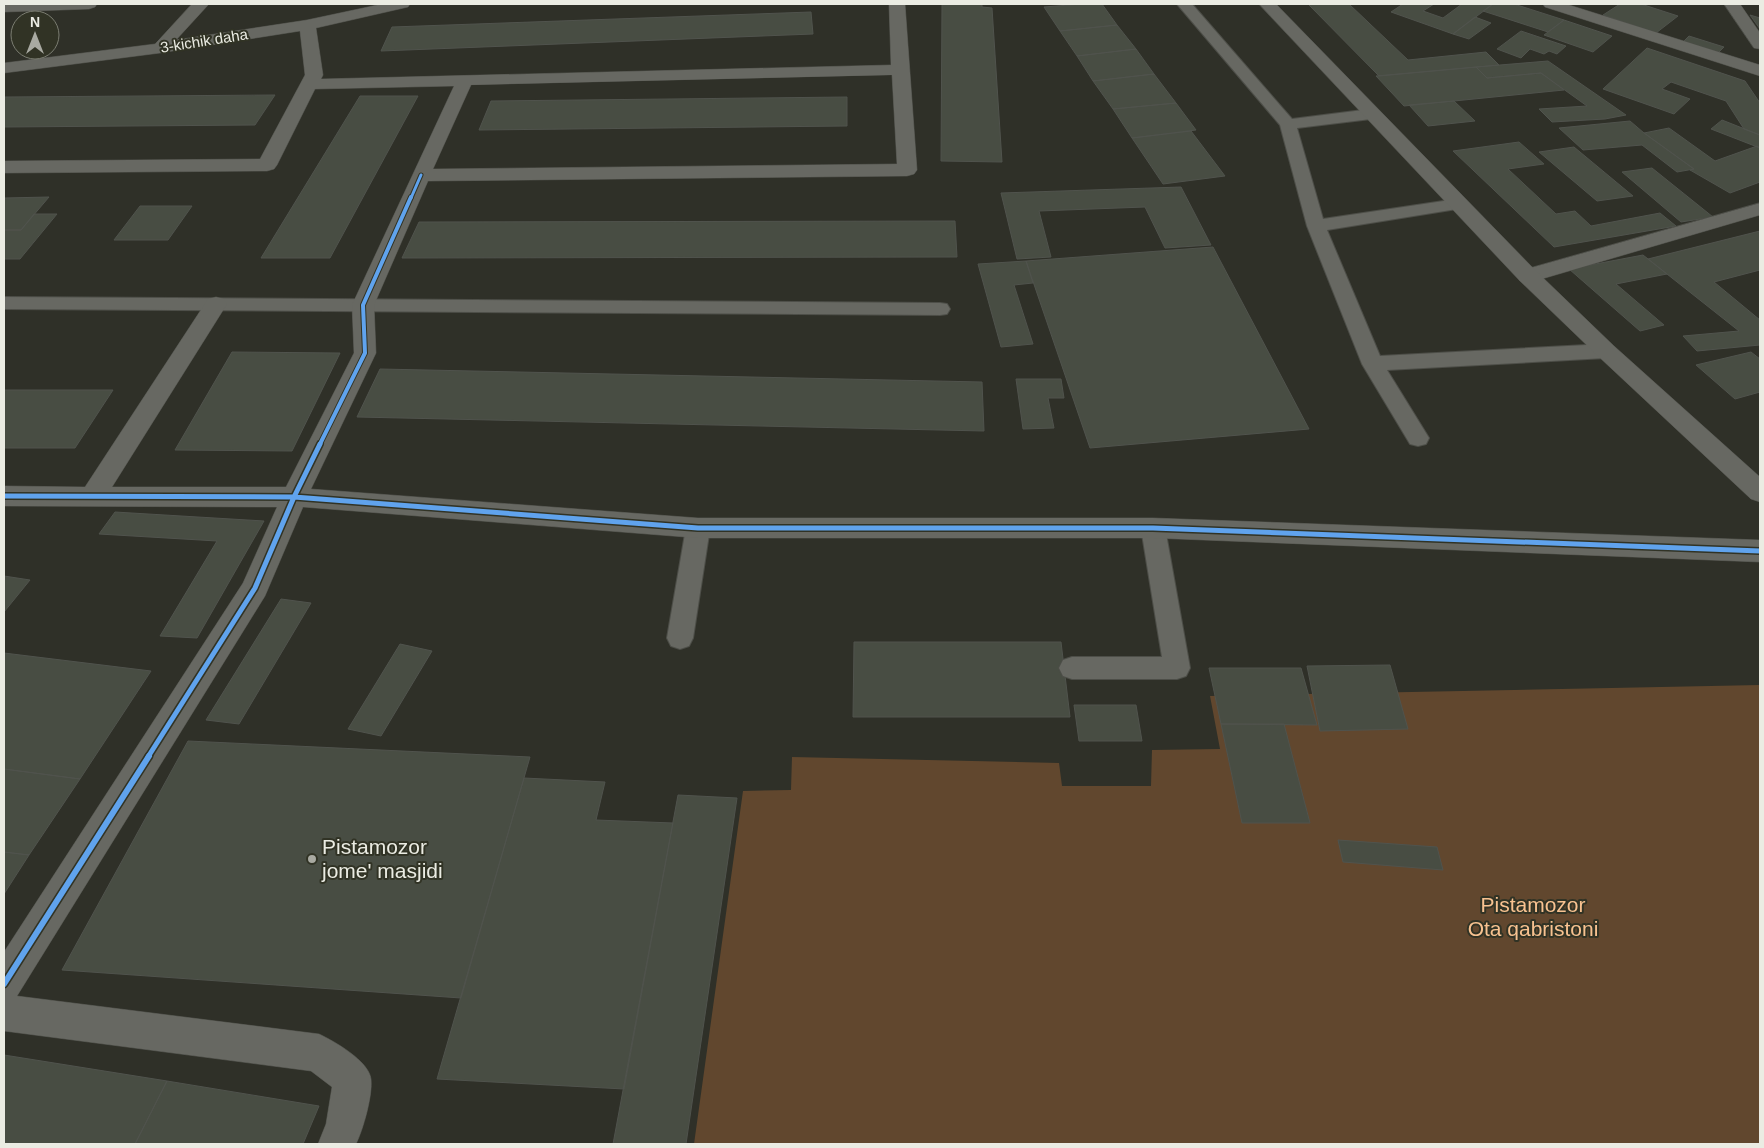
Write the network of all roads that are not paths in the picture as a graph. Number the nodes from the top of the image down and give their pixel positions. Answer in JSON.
{"nodes":[{"id":1,"x":89,"y":4,"type":"edge"},
{"id":2,"x":202,"y":4,"type":"edge"},
{"id":3,"x":402,"y":4,"type":"edge"},
{"id":4,"x":897,"y":4,"type":"edge"},
{"id":5,"x":1184,"y":4,"type":"edge"},
{"id":6,"x":1267,"y":4,"type":"edge"},
{"id":7,"x":1550,"y":4,"type":"edge"},
{"id":8,"x":1732,"y":4,"type":"edge"},
{"id":9,"x":4,"y":7,"type":"edge"},
{"id":10,"x":307,"y":25,"type":"junction"},
{"id":11,"x":1760,"y":44,"type":"edge"},
{"id":12,"x":160,"y":48,"type":"junction"},
{"id":13,"x":4,"y":68,"type":"edge"},
{"id":14,"x":900,"y":70,"type":"junction"},
{"id":15,"x":1760,"y":71,"type":"edge"},
{"id":16,"x":465,"y":80,"type":"junction"},
{"id":17,"x":310,"y":84,"type":"junction"},
{"id":18,"x":1371,"y":114,"type":"junction"},
{"id":19,"x":1288,"y":124,"type":"junction"},
{"id":20,"x":4,"y":167,"type":"edge"},
{"id":21,"x":421,"y":175,"type":"junction"},
{"id":22,"x":1458,"y":204,"type":"junction"},
{"id":23,"x":1760,"y":209,"type":"edge"},
{"id":24,"x":1316,"y":226,"type":"junction"},
{"id":25,"x":1528,"y":276,"type":"junction"},
{"id":26,"x":4,"y":303,"type":"edge"},
{"id":27,"x":216,"y":304,"type":"junction"},
{"id":28,"x":363,"y":305,"type":"junction"},
{"id":29,"x":940,"y":309,"type":"dead end"},
{"id":30,"x":1606,"y":351,"type":"junction"},
{"id":31,"x":1373,"y":364,"type":"junction"},
{"id":32,"x":1418,"y":438,"type":"dead end"},
{"id":33,"x":1760,"y":492,"type":"edge"},
{"id":34,"x":93,"y":495,"type":"junction"},
{"id":35,"x":4,"y":496,"type":"edge"},
{"id":36,"x":294,"y":497,"type":"junction"},
{"id":37,"x":698,"y":528,"type":"junction"},
{"id":38,"x":1153,"y":528,"type":"junction"},
{"id":39,"x":1760,"y":551,"type":"edge"},
{"id":40,"x":680,"y":638,"type":"dead end"},
{"id":41,"x":1072,"y":668,"type":"dead end"},
{"id":42,"x":4,"y":984,"type":"edge"},
{"id":43,"x":4,"y":1013,"type":"edge"},
{"id":44,"x":337,"y":1144,"type":"edge"}],
"edges":[{"from":1,"to":9,"type":"street"},
{"from":2,"to":12,"type":"street"},
{"from":3,"to":10,"type":"street","name":"3-kichik daha"},
{"from":4,"to":14,"type":"street"},
{"from":5,"to":19,"type":"lane"},
{"from":6,"to":18,"type":"street"},
{"from":7,"to":15,"type":"street"},
{"from":8,"to":11,"type":"street"},
{"from":10,"to":12,"type":"street","name":"3-kichik daha"},
{"from":10,"to":17,"type":"street"},
{"from":12,"to":13,"type":"street","name":"3-kichik daha"},
{"from":14,"to":16,"type":"street"},
{"from":14,"to":21,"type":"street"},
{"from":16,"to":17,"type":"street"},
{"from":16,"to":21,"type":"street"},
{"from":17,"to":20,"type":"street"},
{"from":18,"to":19,"type":"lane"},
{"from":18,"to":22,"type":"street"},
{"from":19,"to":24,"type":"lane"},
{"from":21,"to":28,"type":"street"},
{"from":22,"to":24,"type":"lane"},
{"from":22,"to":25,"type":"street"},
{"from":23,"to":25,"type":"street"},
{"from":24,"to":31,"type":"lane"},
{"from":25,"to":30,"type":"street"},
{"from":26,"to":27,"type":"lane"},
{"from":27,"to":28,"type":"lane"},
{"from":27,"to":34,"type":"street"},
{"from":28,"to":29,"type":"lane"},
{"from":28,"to":36,"type":"street"},
{"from":30,"to":31,"type":"lane"},
{"from":30,"to":33,"type":"street"},
{"from":31,"to":32,"type":"lane"},
{"from":34,"to":35,"type":"street"},
{"from":34,"to":36,"type":"street"},
{"from":36,"to":37,"type":"street"},
{"from":36,"to":42,"type":"street"},
{"from":37,"to":38,"type":"street"},
{"from":37,"to":40,"type":"lane"},
{"from":38,"to":39,"type":"street"},
{"from":38,"to":41,"type":"lane"},
{"from":43,"to":44,"type":"street"}]}
